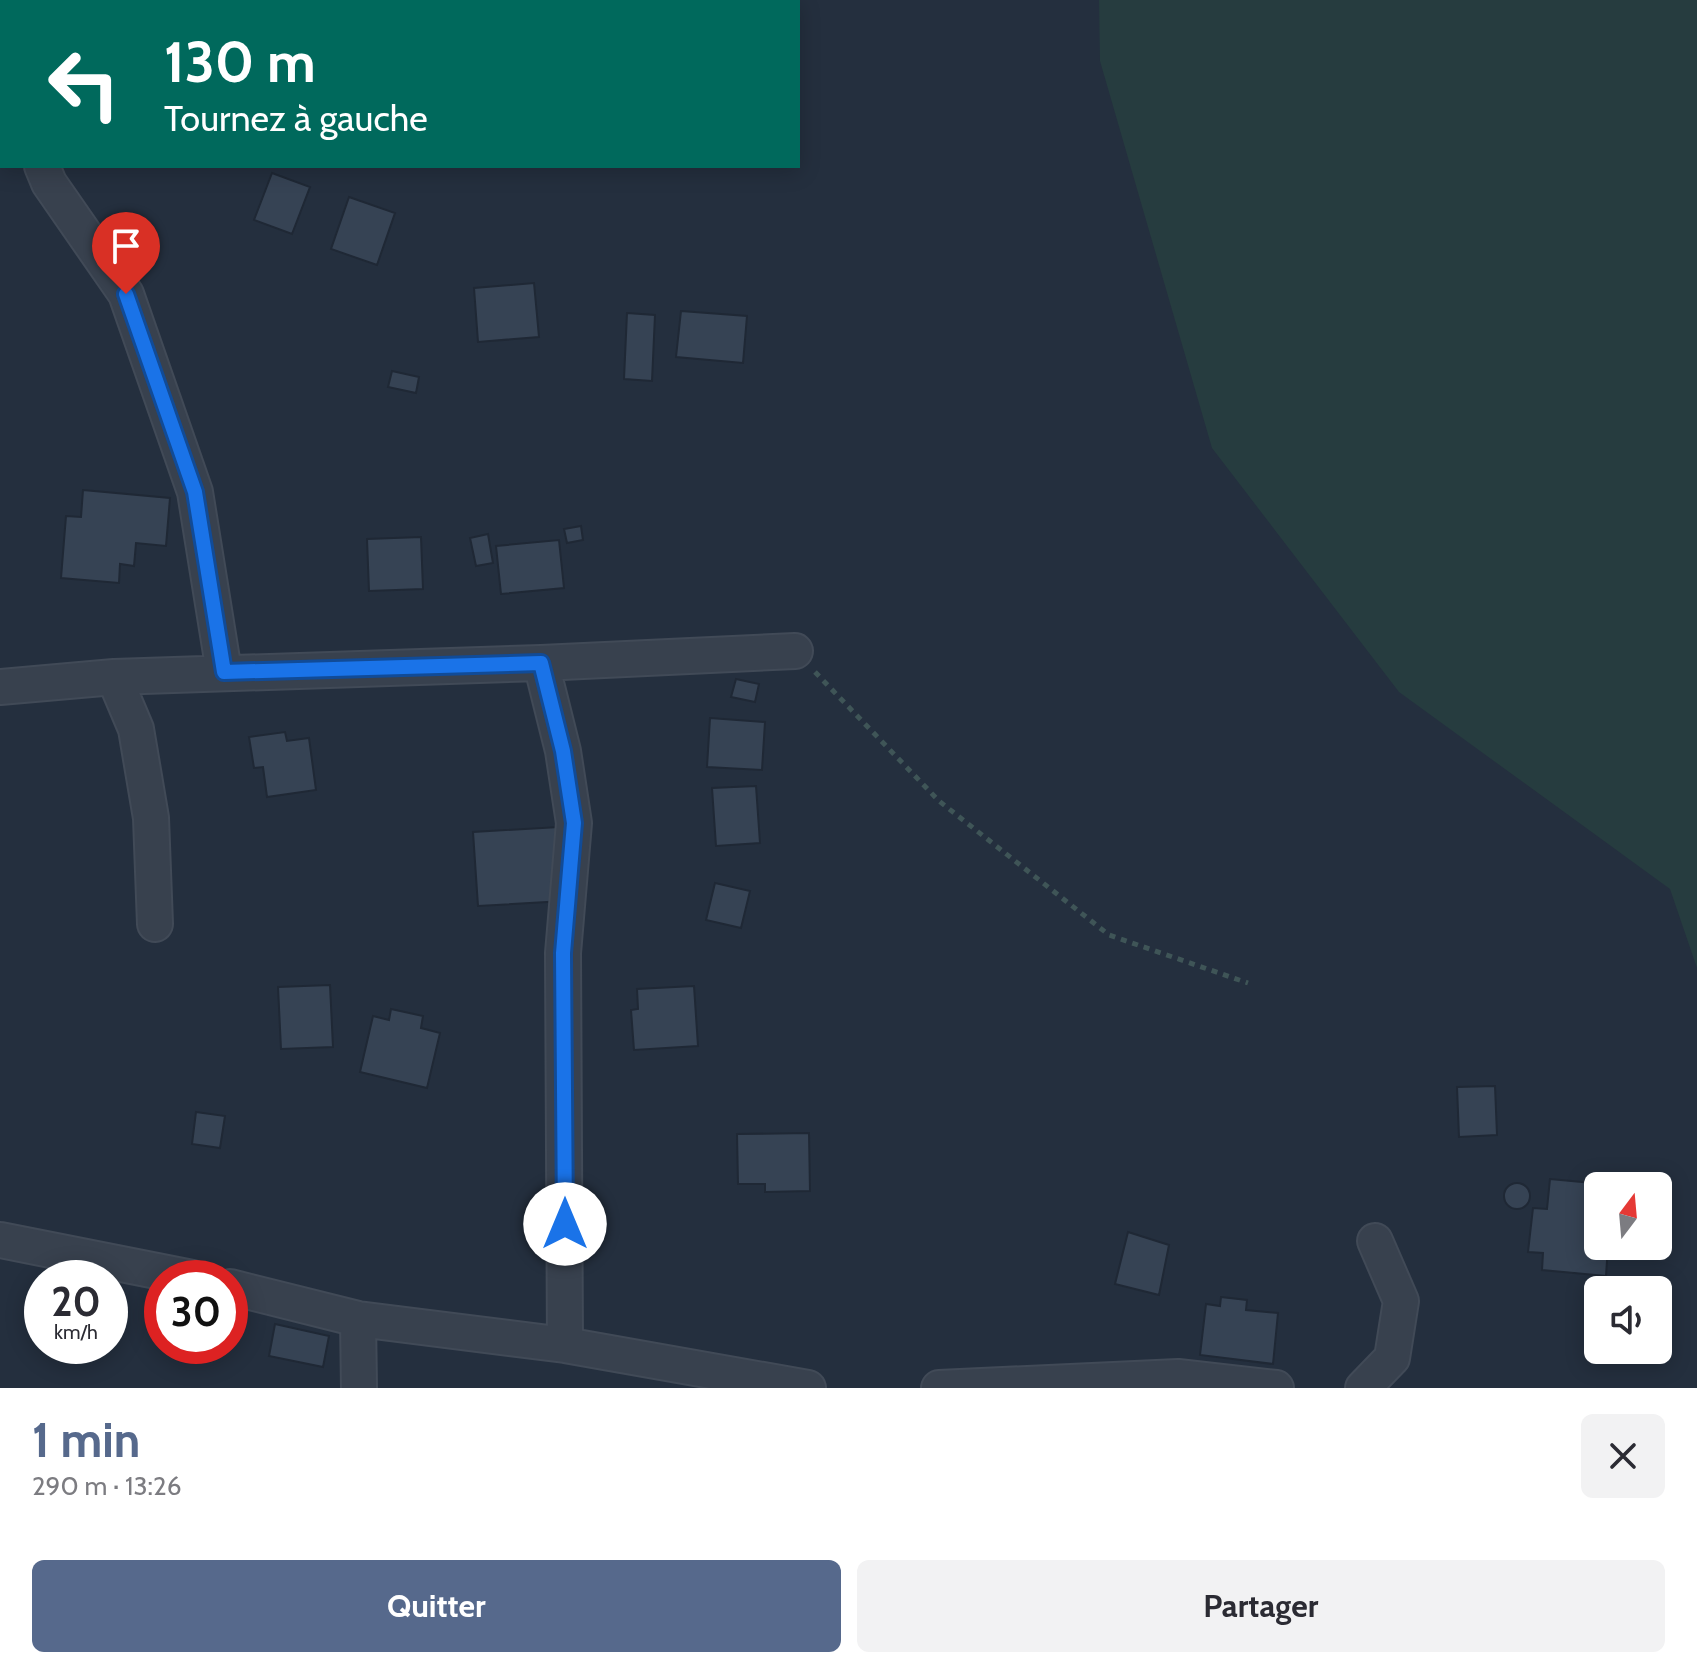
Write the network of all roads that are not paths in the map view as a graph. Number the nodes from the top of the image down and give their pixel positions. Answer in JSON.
{"nodes":[{"id":1,"x":43,"y":168,"type":"edge"},
{"id":2,"x":795,"y":651,"type":"road end"},
{"id":3,"x":541,"y":663,"type":"junction"},
{"id":4,"x":224,"y":672,"type":"junction"},
{"id":5,"x":114,"y":677,"type":"junction"},
{"id":6,"x":0,"y":687,"type":"edge"},
{"id":7,"x":155,"y":924,"type":"dead end"},
{"id":8,"x":0,"y":1240,"type":"edge"},
{"id":9,"x":1375,"y":1241,"type":"dead end"},
{"id":10,"x":144,"y":1268,"type":"edge"},
{"id":11,"x":248,"y":1292,"type":"edge"},
{"id":12,"x":358,"y":1319,"type":"junction"},
{"id":13,"x":565,"y":1345,"type":"junction"},
{"id":14,"x":359,"y":1388,"type":"edge"},
{"id":15,"x":808,"y":1388,"type":"edge"},
{"id":16,"x":939,"y":1388,"type":"edge"},
{"id":17,"x":1276,"y":1388,"type":"edge"},
{"id":18,"x":1363,"y":1388,"type":"edge"}],
"edges":[{"from":1,"to":4,"type":"street"},
{"from":2,"to":3,"type":"street"},
{"from":3,"to":4,"type":"street"},
{"from":3,"to":13,"type":"street"},
{"from":4,"to":5,"type":"street"},
{"from":5,"to":6,"type":"street"},
{"from":5,"to":7,"type":"street"},
{"from":8,"to":10,"type":"street"},
{"from":9,"to":18,"type":"street"},
{"from":11,"to":12,"type":"street"},
{"from":12,"to":13,"type":"street"},
{"from":12,"to":14,"type":"street"},
{"from":13,"to":15,"type":"street"},
{"from":16,"to":17,"type":"street"}]}
